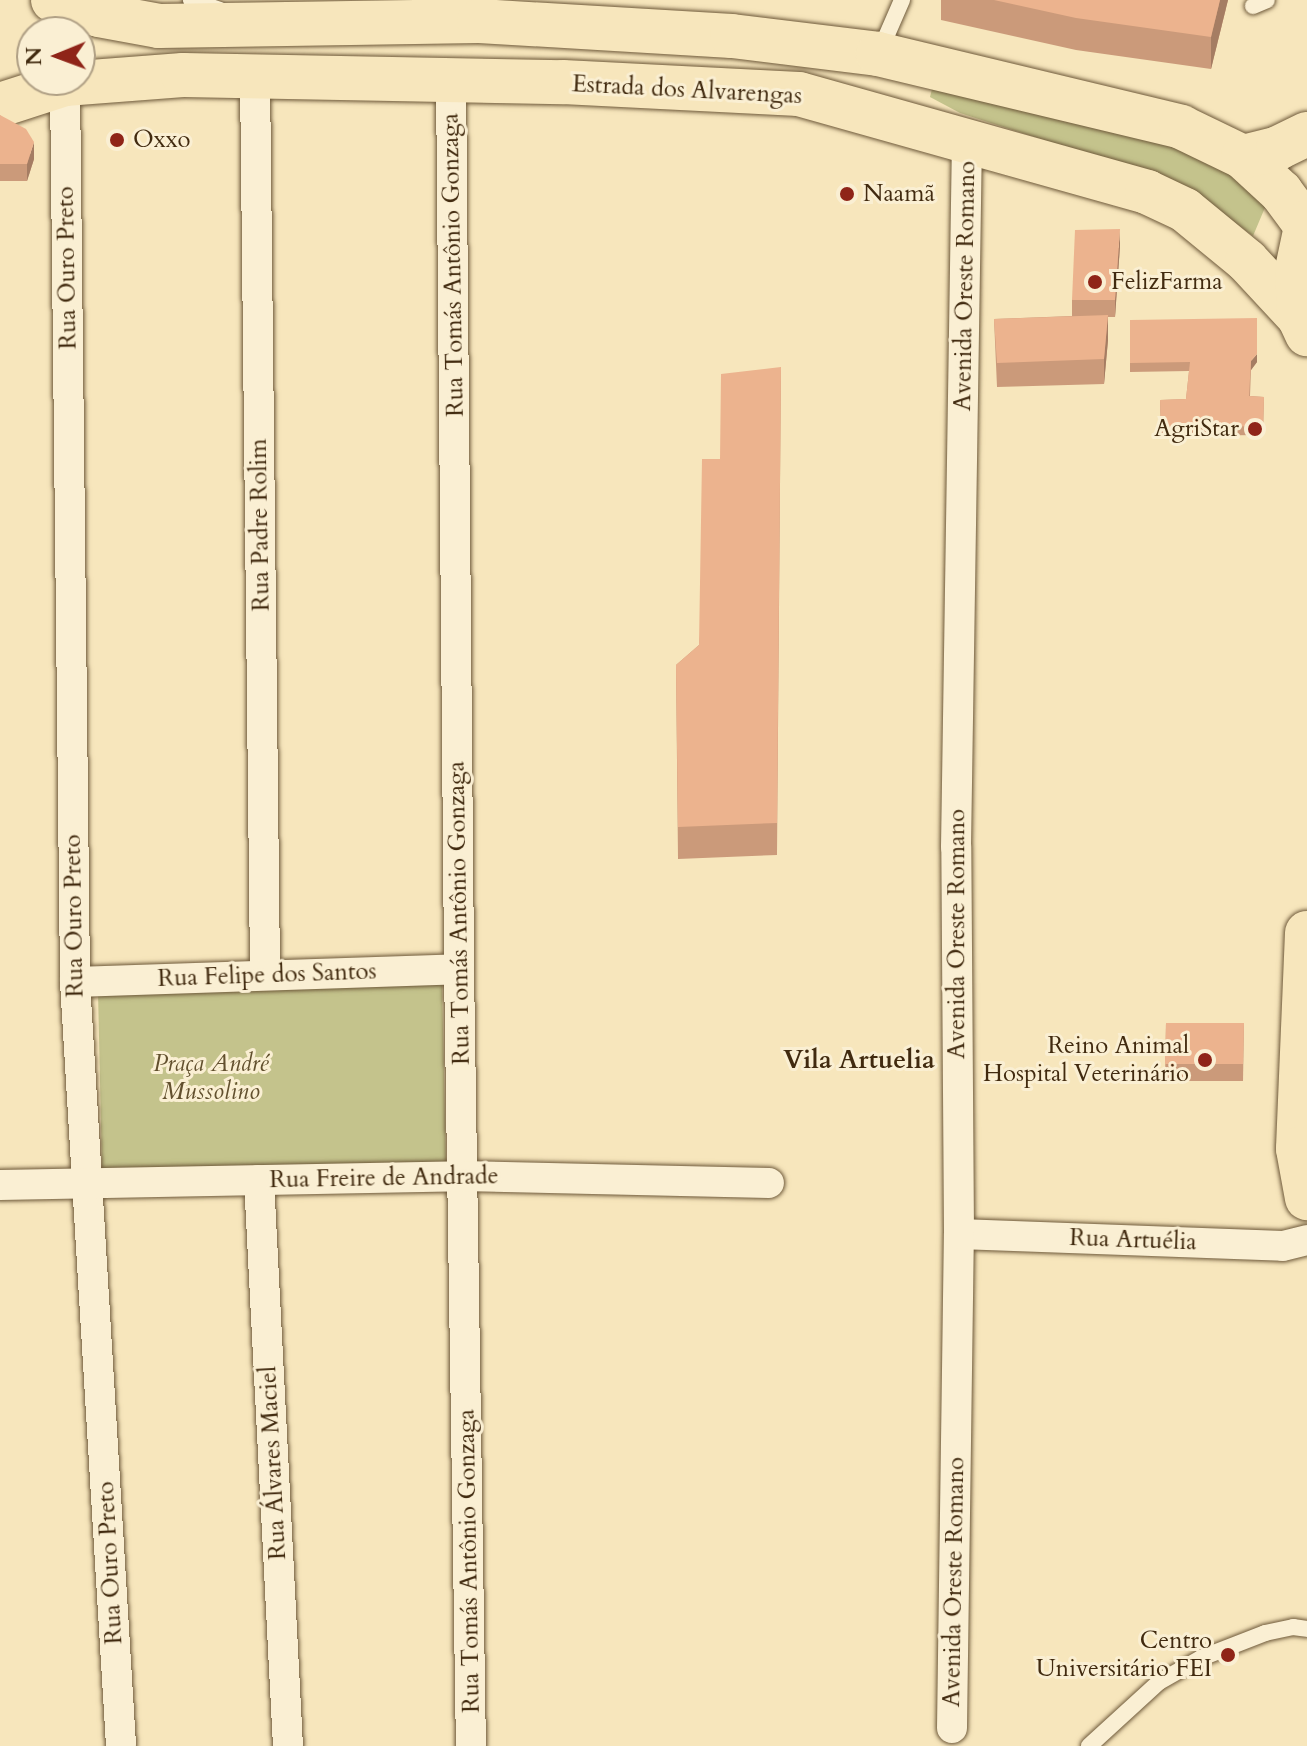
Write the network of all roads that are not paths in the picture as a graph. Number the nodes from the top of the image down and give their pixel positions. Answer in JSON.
{"nodes":[{"id":1,"x":53,"y":0,"type":"edge"},
{"id":2,"x":191,"y":0,"type":"edge"},
{"id":3,"x":902,"y":0,"type":"edge"},
{"id":4,"x":478,"y":11,"type":"edge"},
{"id":5,"x":263,"y":25,"type":"junction"},
{"id":6,"x":878,"y":54,"type":"junction"},
{"id":7,"x":255,"y":76,"type":"junction"},
{"id":8,"x":451,"y":79,"type":"junction"},
{"id":9,"x":96,"y":82,"type":"edge"},
{"id":10,"x":799,"y":94,"type":"junction"},
{"id":11,"x":28,"y":96,"type":"edge"},
{"id":12,"x":65,"y":96,"type":"edge"},
{"id":13,"x":0,"y":105,"type":"edge"},
{"id":14,"x":1307,"y":134,"type":"edge"},
{"id":15,"x":967,"y":140,"type":"junction"},
{"id":16,"x":1243,"y":157,"type":"junction"},
{"id":17,"x":1307,"y":224,"type":"edge"},
{"id":18,"x":1303,"y":326,"type":"edge"},
{"id":19,"x":1307,"y":933,"type":"edge"},
{"id":20,"x":459,"y":969,"type":"junction"},
{"id":21,"x":265,"y":973,"type":"junction"},
{"id":22,"x":75,"y":982,"type":"junction"},
{"id":23,"x":1303,"y":1140,"type":"edge"},
{"id":24,"x":462,"y":1176,"type":"junction"},
{"id":25,"x":259,"y":1180,"type":"junction"},
{"id":26,"x":85,"y":1183,"type":"junction"},
{"id":27,"x":769,"y":1183,"type":"dead end"},
{"id":28,"x":0,"y":1185,"type":"edge"},
{"id":29,"x":1307,"y":1198,"type":"edge"},
{"id":30,"x":959,"y":1234,"type":"junction"},
{"id":31,"x":1307,"y":1240,"type":"edge"},
{"id":32,"x":1307,"y":1629,"type":"edge"},
{"id":33,"x":952,"y":1728,"type":"dead end"},
{"id":34,"x":121,"y":1746,"type":"edge"},
{"id":35,"x":288,"y":1746,"type":"edge"},
{"id":36,"x":471,"y":1746,"type":"edge"},
{"id":37,"x":1089,"y":1746,"type":"edge"}],
"edges":[{"from":1,"to":5,"type":"main road"},
{"from":2,"to":5,"type":"lane"},
{"from":3,"to":6,"type":"lane"},
{"from":4,"to":5,"type":"main road"},
{"from":4,"to":6,"type":"main road"},
{"from":6,"to":10,"type":"main road"},
{"from":6,"to":16,"type":"main road"},
{"from":7,"to":8,"type":"main road","name":"Estrada dos Alvarengas"},
{"from":7,"to":9,"type":"main road","name":"Estrada dos Alvarengas"},
{"from":7,"to":21,"type":"street","name":"Rua Padre Rolim"},
{"from":8,"to":10,"type":"main road","name":"Estrada dos Alvarengas"},
{"from":8,"to":20,"type":"street","name":"Rua Tomás Antônio Gonzaga"},
{"from":10,"to":15,"type":"main road","name":"Estrada dos Alvarengas"},
{"from":11,"to":13,"type":"main road","name":"Estrada dos Alvarengas"},
{"from":12,"to":22,"type":"street","name":"Rua Ouro Preto"},
{"from":14,"to":16,"type":"main road"},
{"from":15,"to":18,"type":"main road","name":"Estrada dos Alvarengas"},
{"from":15,"to":30,"type":"street","name":"Avenida Oreste Romano"},
{"from":16,"to":17,"type":"main road"},
{"from":17,"to":18,"type":"main road"},
{"from":19,"to":23,"type":"main road"},
{"from":20,"to":21,"type":"street","name":"Rua Felipe dos Santos"},
{"from":20,"to":24,"type":"street","name":"Rua Tomás Antônio Gonzaga"},
{"from":21,"to":22,"type":"street","name":"Rua Felipe dos Santos"},
{"from":22,"to":26,"type":"street","name":"Rua Ouro Preto"},
{"from":23,"to":29,"type":"main road"},
{"from":24,"to":25,"type":"street","name":"Rua Freire de Andrade"},
{"from":24,"to":27,"type":"street","name":"Rua Freire de Andrade"},
{"from":24,"to":36,"type":"street","name":"Rua Tomás Antônio Gonzaga"},
{"from":25,"to":26,"type":"street","name":"Rua Freire de Andrade"},
{"from":25,"to":35,"type":"street","name":"Rua Álvares Maciel"},
{"from":26,"to":28,"type":"street","name":"Rua Freire de Andrade"},
{"from":26,"to":34,"type":"street","name":"Rua Ouro Preto"},
{"from":30,"to":31,"type":"street","name":"Rua Artuélia"},
{"from":30,"to":33,"type":"street","name":"Avenida Oreste Romano"},
{"from":32,"to":37,"type":"lane"}]}
